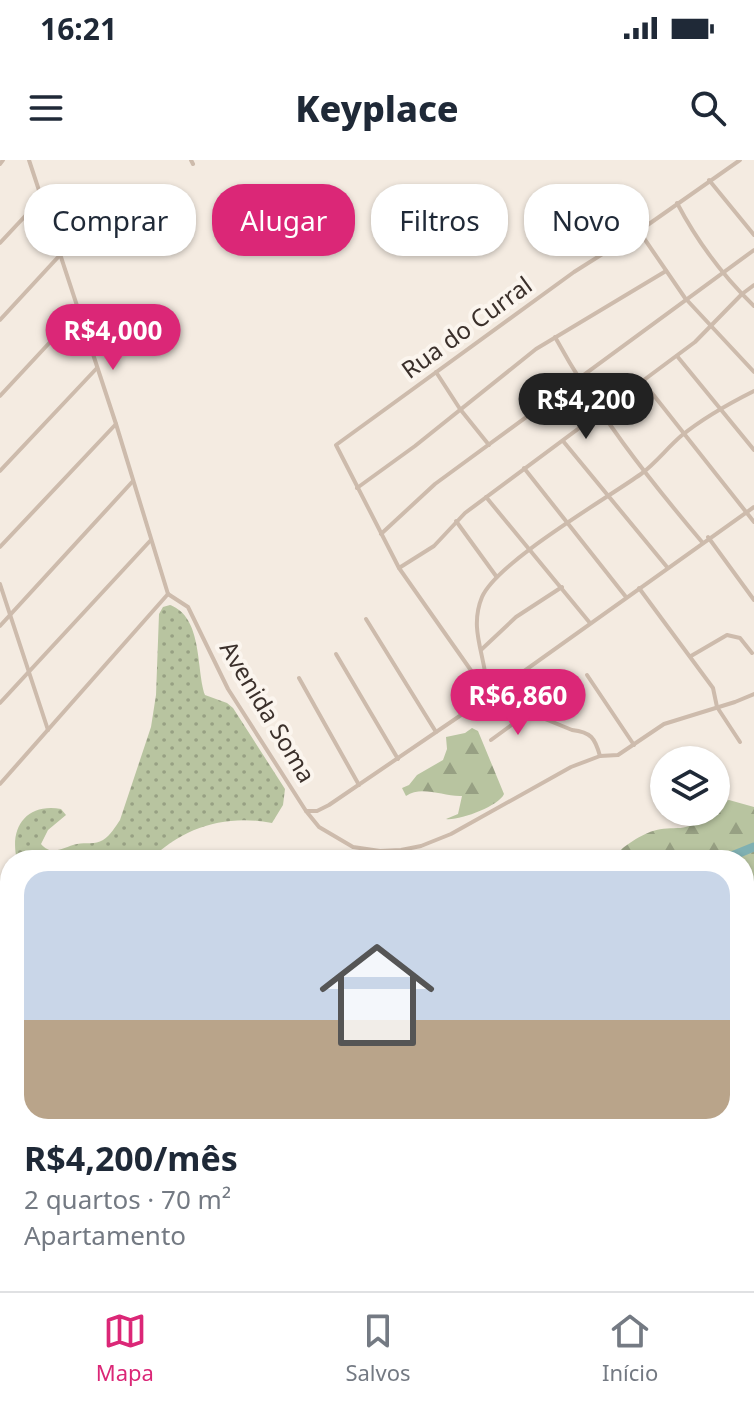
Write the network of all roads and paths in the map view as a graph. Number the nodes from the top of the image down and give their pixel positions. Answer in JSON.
{"nodes":[{"id":1,"x":29,"y":160,"type":"edge"},
{"id":2,"x":740,"y":160,"type":"edge"},
{"id":3,"x":709,"y":180,"type":"junction"},
{"id":4,"x":37,"y":184,"type":"edge"},
{"id":5,"x":677,"y":203,"type":"junction"},
{"id":6,"x":24,"y":217,"type":"edge"},
{"id":7,"x":649,"y":224,"type":"edge"},
{"id":8,"x":754,"y":235,"type":"edge"},
{"id":9,"x":0,"y":243,"type":"edge"},
{"id":10,"x":649,"y":246,"type":"edge"},
{"id":11,"x":754,"y":250,"type":"edge"},
{"id":12,"x":59,"y":256,"type":"edge"},
{"id":13,"x":62,"y":256,"type":"edge"},
{"id":14,"x":599,"y":256,"type":"edge"},
{"id":15,"x":666,"y":271,"type":"junction"},
{"id":16,"x":721,"y":273,"type":"junction"},
{"id":17,"x":754,"y":285,"type":"edge"},
{"id":18,"x":742,"y":294,"type":"junction"},
{"id":19,"x":685,"y":298,"type":"junction"},
{"id":20,"x":754,"y":306,"type":"edge"},
{"id":21,"x":79,"y":311,"type":"junction"},
{"id":22,"x":0,"y":320,"type":"edge"},
{"id":23,"x":710,"y":326,"type":"junction"},
{"id":24,"x":555,"y":337,"type":"junction"},
{"id":25,"x":676,"y":356,"type":"junction"},
{"id":26,"x":97,"y":368,"type":"junction"},
{"id":27,"x":436,"y":372,"type":"junction"},
{"id":28,"x":754,"y":372,"type":"edge"},
{"id":29,"x":578,"y":380,"type":"junction"},
{"id":30,"x":644,"y":382,"type":"junction"},
{"id":31,"x":754,"y":391,"type":"edge"},
{"id":32,"x":0,"y":396,"type":"edge"},
{"id":33,"x":460,"y":409,"type":"junction"},
{"id":34,"x":723,"y":410,"type":"junction"},
{"id":35,"x":600,"y":413,"type":"junction"},
{"id":36,"x":116,"y":424,"type":"junction"},
{"id":37,"x":684,"y":434,"type":"junction"},
{"id":38,"x":563,"y":441,"type":"junction"},
{"id":39,"x":489,"y":445,"type":"junction"},
{"id":40,"x":754,"y":450,"type":"edge"},
{"id":41,"x":524,"y":468,"type":"junction"},
{"id":42,"x":0,"y":471,"type":"edge"},
{"id":43,"x":643,"y":472,"type":"junction"},
{"id":44,"x":133,"y":481,"type":"junction"},
{"id":45,"x":357,"y":488,"type":"junction"},
{"id":46,"x":608,"y":495,"type":"junction"},
{"id":47,"x":486,"y":497,"type":"junction"},
{"id":48,"x":754,"y":507,"type":"edge"},
{"id":49,"x":746,"y":511,"type":"junction"},
{"id":50,"x":456,"y":521,"type":"junction"},
{"id":51,"x":754,"y":522,"type":"edge"},
{"id":52,"x":568,"y":523,"type":"junction"},
{"id":53,"x":381,"y":534,"type":"junction"},
{"id":54,"x":708,"y":537,"type":"junction"},
{"id":55,"x":150,"y":541,"type":"junction"},
{"id":56,"x":702,"y":542,"type":"junction"},
{"id":57,"x":0,"y":547,"type":"edge"},
{"id":58,"x":528,"y":552,"type":"junction"},
{"id":59,"x":667,"y":567,"type":"junction"},
{"id":60,"x":399,"y":568,"type":"junction"},
{"id":61,"x":496,"y":576,"type":"junction"},
{"id":62,"x":0,"y":584,"type":"edge"},
{"id":63,"x":562,"y":587,"type":"junction"},
{"id":64,"x":639,"y":588,"type":"junction"},
{"id":65,"x":168,"y":594,"type":"junction"},
{"id":66,"x":626,"y":597,"type":"junction"},
{"id":67,"x":754,"y":600,"type":"edge"},
{"id":68,"x":10,"y":614,"type":"junction"},
{"id":69,"x":366,"y":619,"type":"dead end"},
{"id":70,"x":590,"y":623,"type":"junction"},
{"id":71,"x":0,"y":626,"type":"edge"},
{"id":72,"x":481,"y":650,"type":"junction"},
{"id":73,"x":752,"y":653,"type":"edge"},
{"id":74,"x":336,"y":654,"type":"dead end"},
{"id":75,"x":691,"y":656,"type":"junction"},
{"id":76,"x":28,"y":672,"type":"junction"},
{"id":77,"x":587,"y":675,"type":"dead end"},
{"id":78,"x":299,"y":678,"type":"dead end"},
{"id":79,"x":488,"y":694,"type":"junction"},
{"id":80,"x":754,"y":694,"type":"edge"},
{"id":81,"x":0,"y":703,"type":"edge"},
{"id":82,"x":717,"y":707,"type":"junction"},
{"id":83,"x":528,"y":712,"type":"junction"},
{"id":84,"x":48,"y":730,"type":"junction"},
{"id":85,"x":436,"y":732,"type":"junction"},
{"id":86,"x":491,"y":740,"type":"dead end"},
{"id":87,"x":740,"y":742,"type":"dead end"},
{"id":88,"x":634,"y":745,"type":"junction"},
{"id":89,"x":600,"y":756,"type":"junction"},
{"id":90,"x":398,"y":759,"type":"junction"},
{"id":91,"x":0,"y":784,"type":"edge"},
{"id":92,"x":359,"y":785,"type":"junction"},
{"id":93,"x":306,"y":811,"type":"junction"},
{"id":94,"x":373,"y":850,"type":"edge"},
{"id":95,"x":401,"y":850,"type":"edge"}],
"edges":[{"from":1,"to":4,"type":"street"},
{"from":2,"to":3,"type":"street","name":"Rua do Curral"},
{"from":3,"to":5,"type":"street","name":"Rua do Curral"},
{"from":3,"to":8,"type":"street"},
{"from":5,"to":7,"type":"street","name":"Rua do Curral"},
{"from":5,"to":16,"type":"street"},
{"from":6,"to":9,"type":"street"},
{"from":10,"to":15,"type":"street"},
{"from":11,"to":16,"type":"street"},
{"from":12,"to":22,"type":"street"},
{"from":13,"to":21,"type":"street"},
{"from":14,"to":27,"type":"street","name":"Rua do Curral"},
{"from":15,"to":19,"type":"street"},
{"from":15,"to":24,"type":"street"},
{"from":16,"to":18,"type":"street"},
{"from":16,"to":19,"type":"street"},
{"from":17,"to":18,"type":"street"},
{"from":18,"to":20,"type":"street"},
{"from":18,"to":23,"type":"street"},
{"from":19,"to":23,"type":"street"},
{"from":19,"to":29,"type":"street"},
{"from":21,"to":26,"type":"street"},
{"from":21,"to":32,"type":"street"},
{"from":23,"to":25,"type":"street"},
{"from":23,"to":28,"type":"street"},
{"from":24,"to":29,"type":"street"},
{"from":24,"to":33,"type":"street"},
{"from":25,"to":30,"type":"street"},
{"from":25,"to":34,"type":"street"},
{"from":26,"to":36,"type":"street"},
{"from":26,"to":42,"type":"street"},
{"from":27,"to":33,"type":"street"},
{"from":27,"to":45,"type":"street","name":"Rua do Curral"},
{"from":29,"to":35,"type":"street"},
{"from":29,"to":39,"type":"street"},
{"from":30,"to":35,"type":"street"},
{"from":30,"to":37,"type":"street"},
{"from":31,"to":34,"type":"street"},
{"from":33,"to":39,"type":"street"},
{"from":33,"to":45,"type":"street"},
{"from":34,"to":37,"type":"street"},
{"from":34,"to":40,"type":"street"},
{"from":35,"to":38,"type":"street"},
{"from":35,"to":43,"type":"street"},
{"from":36,"to":44,"type":"street"},
{"from":36,"to":57,"type":"street"},
{"from":37,"to":43,"type":"street"},
{"from":37,"to":49,"type":"street"},
{"from":38,"to":41,"type":"street"},
{"from":38,"to":46,"type":"street"},
{"from":39,"to":53,"type":"street"},
{"from":41,"to":47,"type":"street"},
{"from":41,"to":52,"type":"street"},
{"from":43,"to":46,"type":"street"},
{"from":43,"to":56,"type":"street"},
{"from":44,"to":55,"type":"street"},
{"from":44,"to":68,"type":"street"},
{"from":45,"to":53,"type":"street"},
{"from":46,"to":52,"type":"street"},
{"from":46,"to":59,"type":"street"},
{"from":47,"to":50,"type":"street"},
{"from":47,"to":58,"type":"street"},
{"from":48,"to":49,"type":"street","name":"Avenida Soma"},
{"from":49,"to":51,"type":"street"},
{"from":49,"to":54,"type":"street","name":"Avenida Soma"},
{"from":50,"to":60,"type":"street"},
{"from":50,"to":61,"type":"street"},
{"from":52,"to":58,"type":"street"},
{"from":52,"to":66,"type":"street"},
{"from":53,"to":60,"type":"street"},
{"from":54,"to":56,"type":"street","name":"Avenida Soma"},
{"from":54,"to":67,"type":"street"},
{"from":55,"to":65,"type":"street"},
{"from":55,"to":76,"type":"street"},
{"from":56,"to":59,"type":"street","name":"Avenida Soma"},
{"from":58,"to":61,"type":"street"},
{"from":58,"to":63,"type":"street"},
{"from":59,"to":64,"type":"street","name":"Avenida Soma"},
{"from":60,"to":79,"type":"street"},
{"from":61,"to":72,"type":"street"},
{"from":62,"to":68,"type":"street"},
{"from":63,"to":70,"type":"street"},
{"from":63,"to":72,"type":"street"},
{"from":64,"to":66,"type":"street","name":"Avenida Soma"},
{"from":64,"to":75,"type":"street"},
{"from":65,"to":84,"type":"street"},
{"from":65,"to":93,"type":"street","name":"Avenida Soma"},
{"from":66,"to":70,"type":"street","name":"Avenida Soma"},
{"from":68,"to":71,"type":"street"},
{"from":68,"to":76,"type":"street"},
{"from":69,"to":85,"type":"street"},
{"from":70,"to":79,"type":"street","name":"Avenida Soma"},
{"from":72,"to":79,"type":"street"},
{"from":73,"to":75,"type":"street"},
{"from":74,"to":90,"type":"street"},
{"from":75,"to":82,"type":"street"},
{"from":76,"to":81,"type":"street"},
{"from":76,"to":84,"type":"street"},
{"from":77,"to":88,"type":"street"},
{"from":78,"to":92,"type":"street"},
{"from":79,"to":83,"type":"street"},
{"from":79,"to":85,"type":"street","name":"Avenida Soma"},
{"from":80,"to":82,"type":"street"},
{"from":82,"to":87,"type":"street"},
{"from":82,"to":88,"type":"street"},
{"from":83,"to":86,"type":"street"},
{"from":83,"to":89,"type":"street"},
{"from":84,"to":91,"type":"street"},
{"from":85,"to":90,"type":"street","name":"Avenida Soma"},
{"from":88,"to":89,"type":"street"},
{"from":89,"to":95,"type":"street"},
{"from":90,"to":92,"type":"street","name":"Avenida Soma"},
{"from":92,"to":93,"type":"street","name":"Avenida Soma"},
{"from":93,"to":94,"type":"street"}]}
